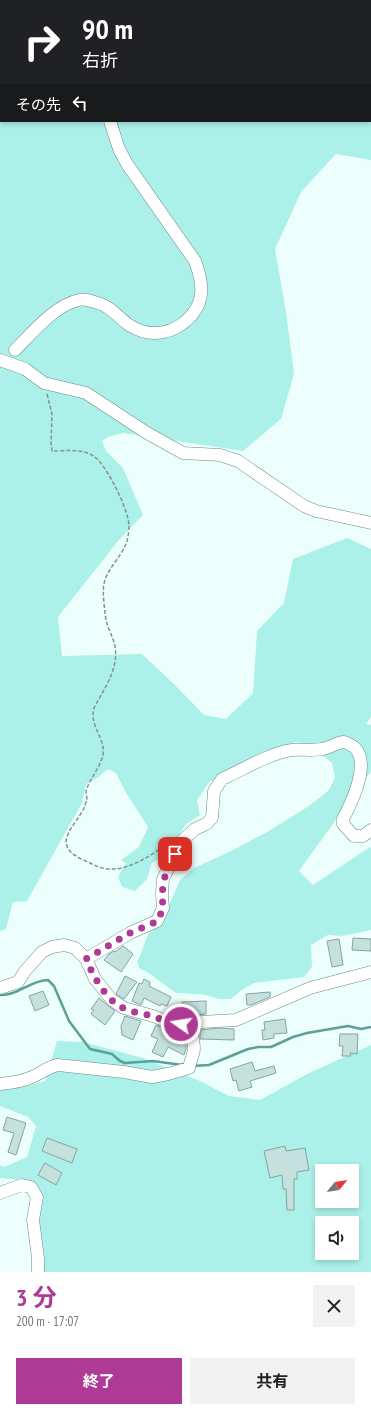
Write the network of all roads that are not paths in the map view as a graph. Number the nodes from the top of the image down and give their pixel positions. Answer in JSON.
{"nodes":[{"id":1,"x":110,"y":122,"type":"edge"},
{"id":2,"x":15,"y":350,"type":"dead end"},
{"id":3,"x":0,"y":360,"type":"edge"},
{"id":4,"x":370,"y":524,"type":"edge"},
{"id":5,"x":371,"y":830,"type":"edge"},
{"id":6,"x":86,"y":959,"type":"junction"},
{"id":7,"x":371,"y":972,"type":"edge"},
{"id":8,"x":0,"y":988,"type":"edge"},
{"id":9,"x":190,"y":1025,"type":"junction"},
{"id":10,"x":0,"y":1084,"type":"edge"},
{"id":11,"x":0,"y":1193,"type":"edge"},
{"id":12,"x":38,"y":1272,"type":"edge"}],
"edges":[{"from":1,"to":2,"type":"street"},
{"from":3,"to":4,"type":"street"},
{"from":5,"to":6,"type":"street"},
{"from":6,"to":8,"type":"street"},
{"from":6,"to":9,"type":"street"},
{"from":7,"to":9,"type":"street"},
{"from":9,"to":10,"type":"street"},
{"from":11,"to":12,"type":"street"}]}
